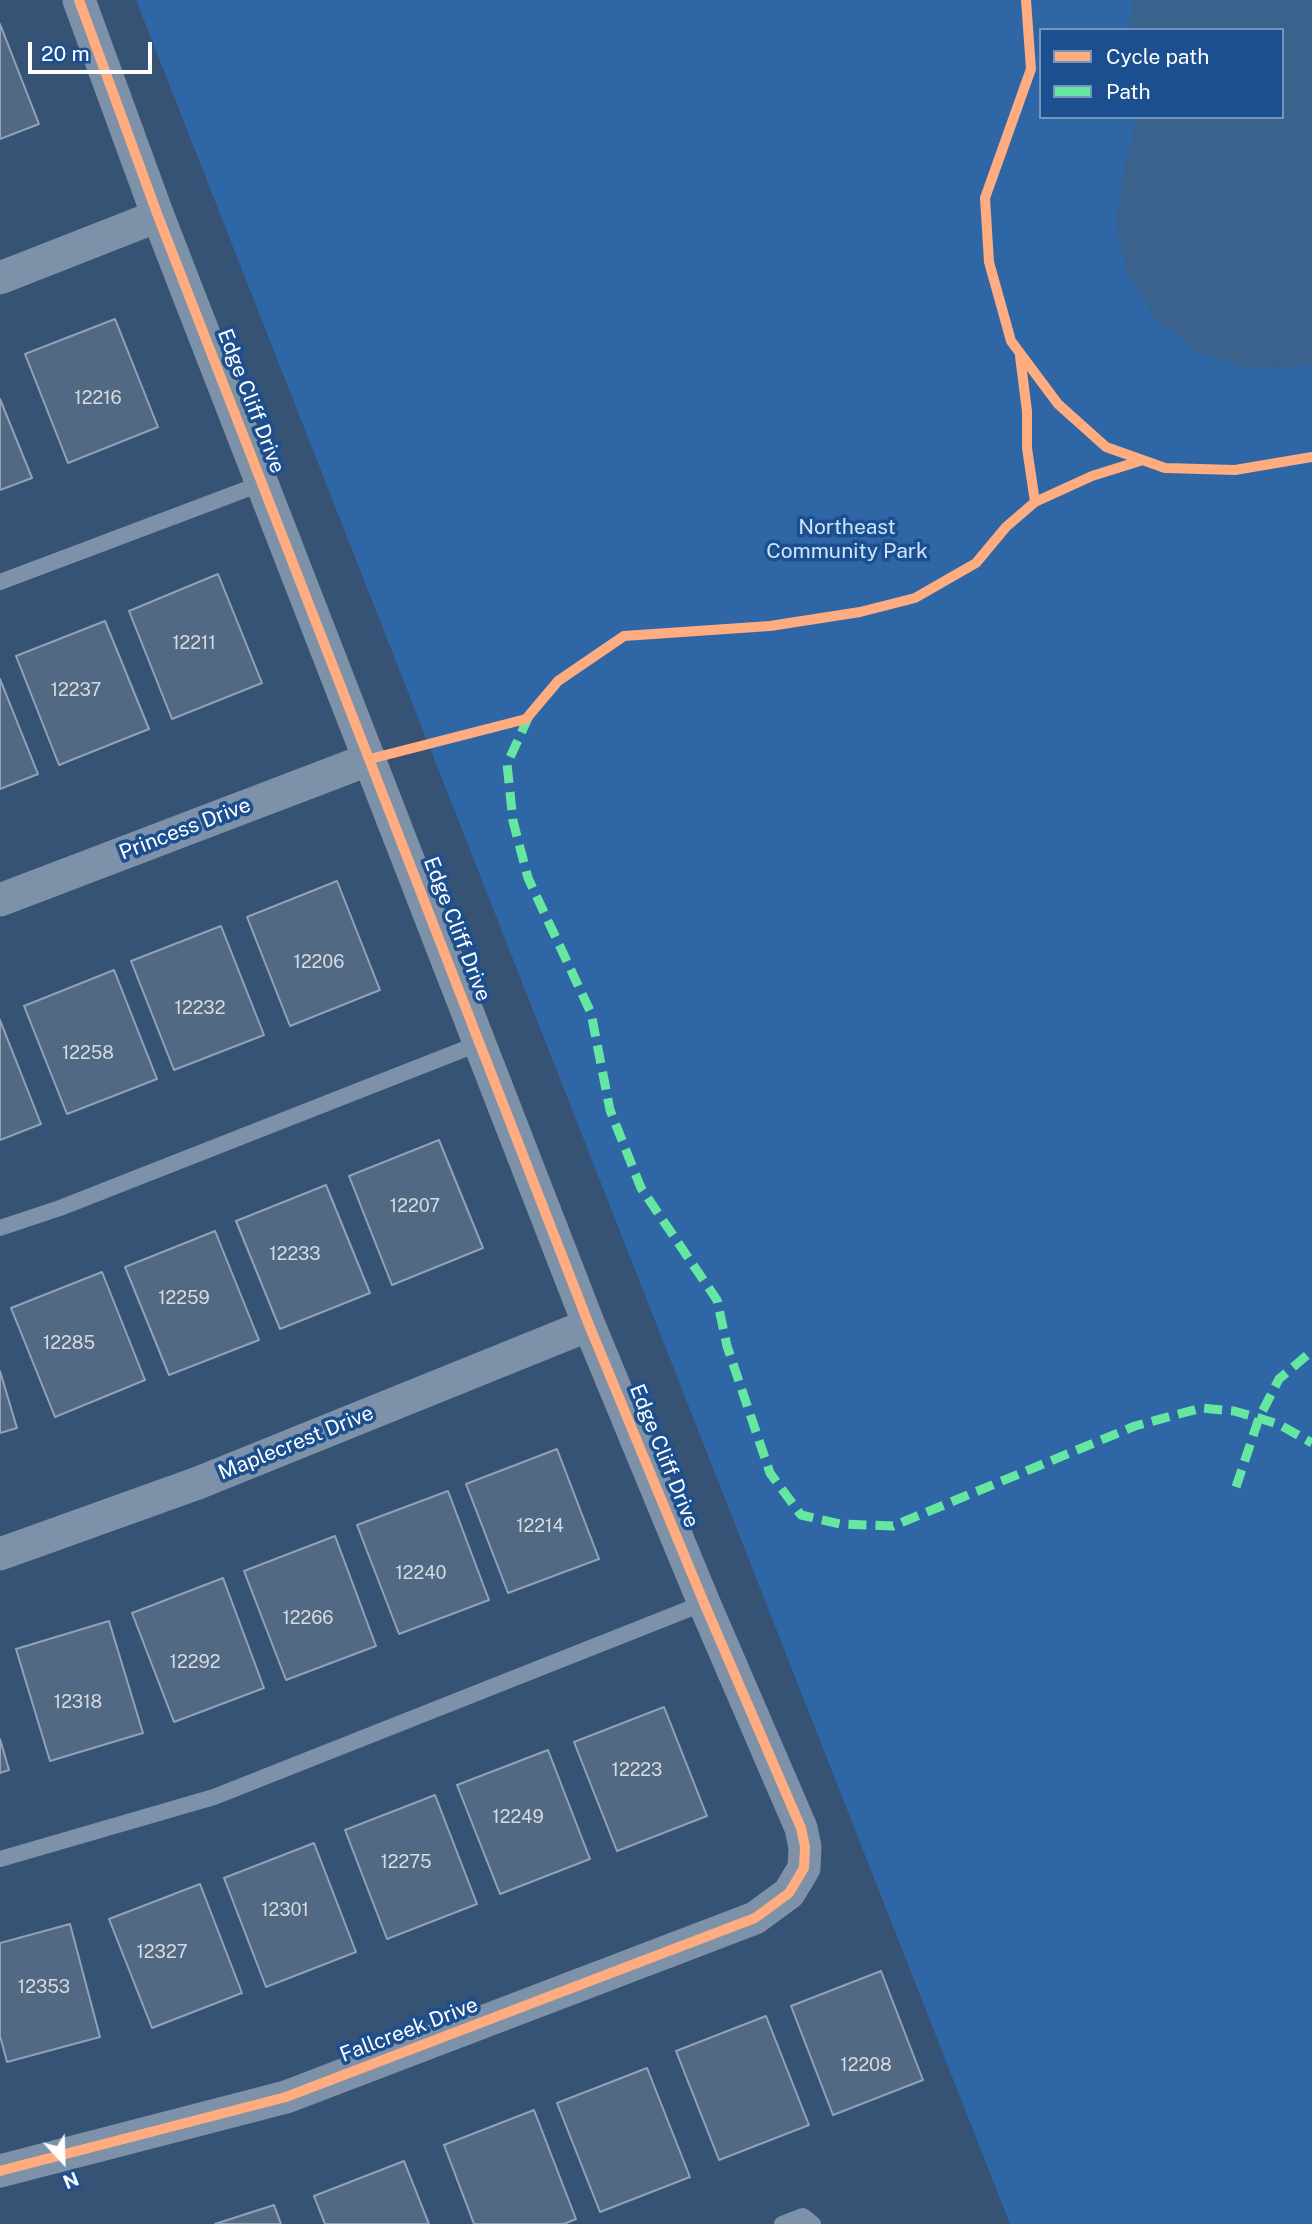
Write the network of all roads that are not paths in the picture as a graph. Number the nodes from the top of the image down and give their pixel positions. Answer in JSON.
{"nodes":[{"id":1,"x":79,"y":0,"type":"edge"},
{"id":2,"x":158,"y":216,"type":"junction"},
{"id":3,"x":0,"y":278,"type":"edge"},
{"id":4,"x":263,"y":483,"type":"junction"},
{"id":5,"x":0,"y":582,"type":"edge"},
{"id":6,"x":370,"y":759,"type":"junction"},
{"id":7,"x":0,"y":900,"type":"edge"},
{"id":8,"x":480,"y":1043,"type":"junction"},
{"id":9,"x":0,"y":1227,"type":"edge"},
{"id":10,"x":589,"y":1325,"type":"junction"},
{"id":11,"x":0,"y":1553,"type":"edge"},
{"id":12,"x":704,"y":1603,"type":"junction"},
{"id":13,"x":0,"y":1859,"type":"edge"},
{"id":14,"x":804,"y":1868,"type":"joint"},
{"id":15,"x":0,"y":2171,"type":"edge"},
{"id":16,"x":782,"y":2224,"type":"edge"},
{"id":17,"x":813,"y":2224,"type":"edge"}],
"edges":[{"from":1,"to":2,"type":"street","name":"Edge Cliff Drive"},
{"from":2,"to":3,"type":"street"},
{"from":2,"to":4,"type":"street","name":"Edge Cliff Drive"},
{"from":4,"to":5,"type":"lane"},
{"from":4,"to":6,"type":"street","name":"Edge Cliff Drive"},
{"from":6,"to":7,"type":"street","name":"Princess Drive"},
{"from":6,"to":8,"type":"street","name":"Edge Cliff Drive"},
{"from":8,"to":9,"type":"lane"},
{"from":8,"to":10,"type":"street","name":"Edge Cliff Drive"},
{"from":10,"to":11,"type":"street","name":"Maplecrest Drive"},
{"from":10,"to":12,"type":"street","name":"Edge Cliff Drive"},
{"from":12,"to":13,"type":"lane"},
{"from":12,"to":14,"type":"street","name":"Edge Cliff Drive"},
{"from":14,"to":15,"type":"street","name":"Fallcreek Drive"},
{"from":16,"to":17,"type":"lane"}]}
